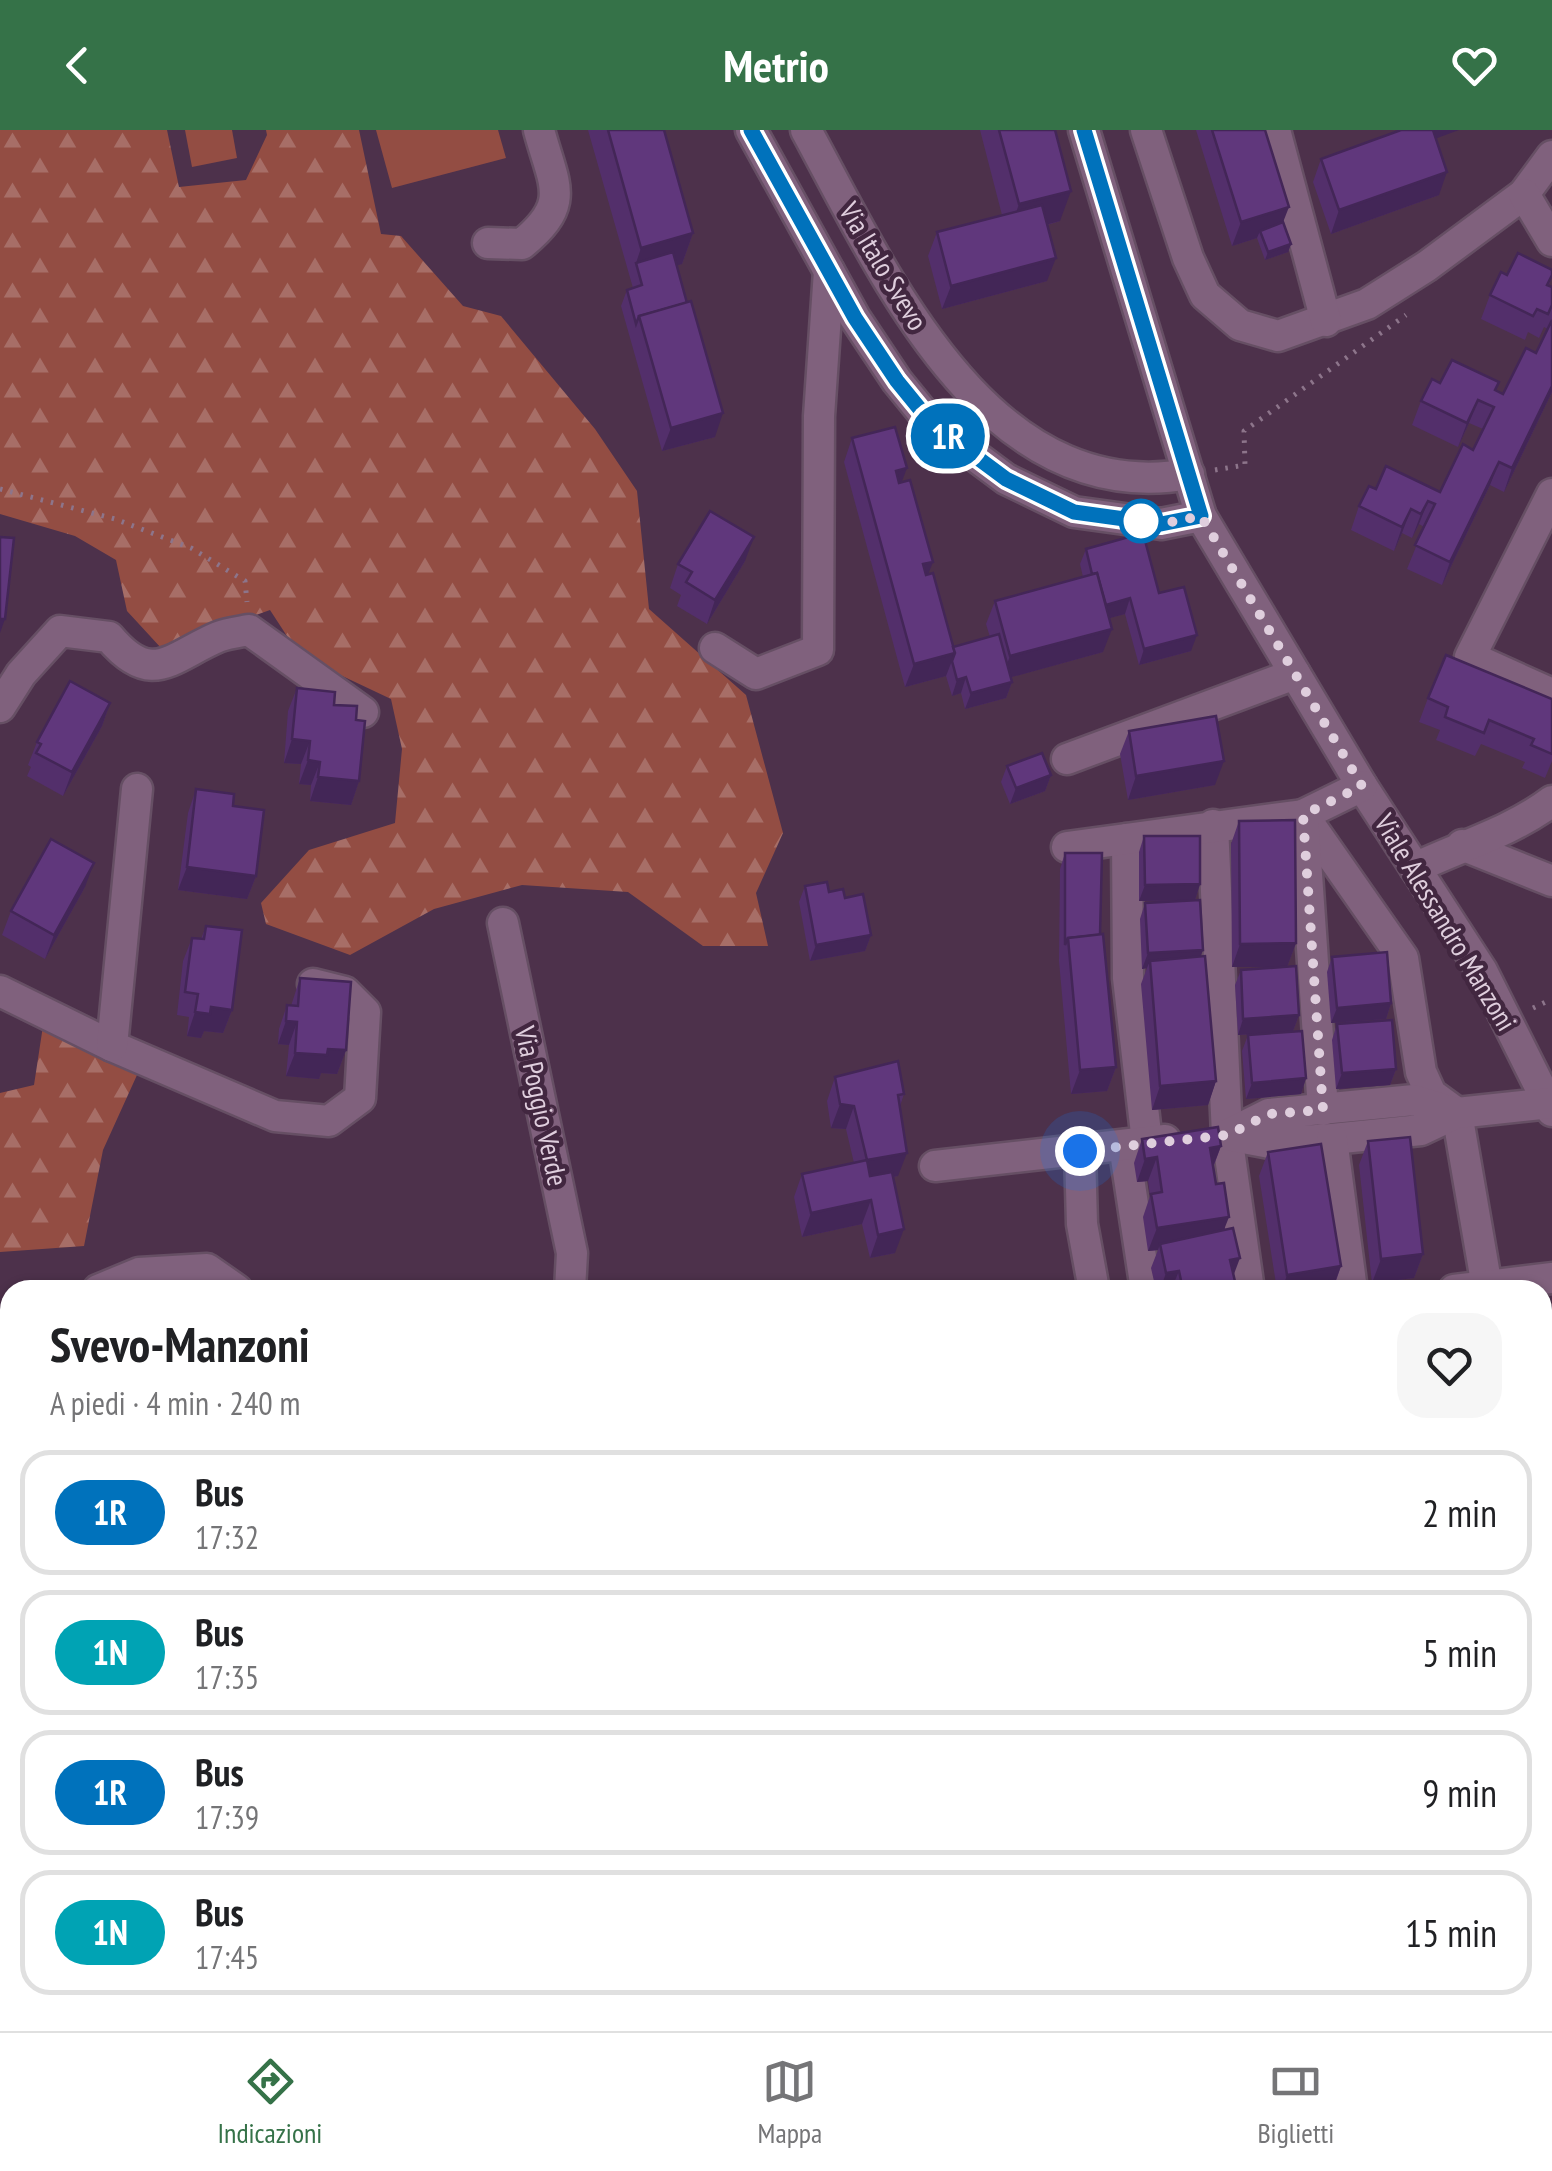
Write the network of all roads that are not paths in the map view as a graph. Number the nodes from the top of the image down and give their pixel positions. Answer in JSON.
{"nodes":[{"id":1,"x":539,"y":130,"type":"edge"},
{"id":2,"x":751,"y":130,"type":"edge"},
{"id":3,"x":806,"y":130,"type":"edge"},
{"id":4,"x":1084,"y":130,"type":"edge"},
{"id":5,"x":1146,"y":130,"type":"edge"},
{"id":6,"x":1274,"y":130,"type":"edge"},
{"id":7,"x":1552,"y":156,"type":"edge"},
{"id":8,"x":1524,"y":194,"type":"junction"},
{"id":9,"x":1552,"y":241,"type":"edge"},
{"id":10,"x":488,"y":243,"type":"dead end"},
{"id":11,"x":830,"y":270,"type":"junction"},
{"id":12,"x":1326,"y":321,"type":"junction"},
{"id":13,"x":936,"y":351,"type":"junction"},
{"id":14,"x":897,"y":381,"type":"junction"},
{"id":15,"x":1189,"y":474,"type":"junction"},
{"id":16,"x":1552,"y":494,"type":"edge"},
{"id":17,"x":1201,"y":516,"type":"junction"},
{"id":18,"x":715,"y":648,"type":"dead end"},
{"id":19,"x":1295,"y":674,"type":"junction"},
{"id":20,"x":1552,"y":694,"type":"edge"},
{"id":21,"x":0,"y":707,"type":"edge"},
{"id":22,"x":363,"y":712,"type":"dead end"},
{"id":23,"x":1067,"y":759,"type":"dead end"},
{"id":24,"x":1362,"y":786,"type":"junction"},
{"id":25,"x":137,"y":789,"type":"dead end"},
{"id":26,"x":1552,"y":801,"type":"edge"},
{"id":27,"x":1303,"y":815,"type":"junction"},
{"id":28,"x":1213,"y":825,"type":"junction"},
{"id":29,"x":1127,"y":839,"type":"junction"},
{"id":30,"x":1462,"y":846,"type":"junction"},
{"id":31,"x":1066,"y":847,"type":"dead end"},
{"id":32,"x":1415,"y":868,"type":"junction"},
{"id":33,"x":1552,"y":882,"type":"edge"},
{"id":34,"x":503,"y":923,"type":"dead end"},
{"id":35,"x":300,"y":981,"type":"edge"},
{"id":36,"x":0,"y":991,"type":"edge"},
{"id":37,"x":112,"y":1046,"type":"junction"},
{"id":38,"x":1551,"y":1107,"type":"edge"},
{"id":39,"x":1323,"y":1110,"type":"junction"},
{"id":40,"x":1456,"y":1113,"type":"junction"},
{"id":41,"x":1228,"y":1135,"type":"junction"},
{"id":42,"x":1332,"y":1139,"type":"junction"},
{"id":43,"x":1136,"y":1144,"type":"junction"},
{"id":44,"x":1080,"y":1151,"type":"junction"},
{"id":45,"x":935,"y":1166,"type":"dead end"},
{"id":46,"x":122,"y":1280,"type":"edge"},
{"id":47,"x":223,"y":1280,"type":"edge"},
{"id":48,"x":571,"y":1280,"type":"edge"},
{"id":49,"x":1092,"y":1280,"type":"edge"},
{"id":50,"x":1145,"y":1280,"type":"edge"},
{"id":51,"x":1248,"y":1280,"type":"edge"},
{"id":52,"x":1351,"y":1280,"type":"edge"},
{"id":53,"x":1485,"y":1280,"type":"edge"}],
"edges":[{"from":1,"to":10,"type":"street"},
{"from":2,"to":11,"type":"street","name":"Via Italo Svevo"},
{"from":3,"to":13,"type":"street","name":"Via Italo Svevo"},
{"from":4,"to":15,"type":"street","name":"Viale Alessandro Manzoni"},
{"from":5,"to":12,"type":"street"},
{"from":6,"to":12,"type":"street"},
{"from":7,"to":8,"type":"street"},
{"from":8,"to":9,"type":"street"},
{"from":8,"to":12,"type":"street"},
{"from":11,"to":14,"type":"street","name":"Via Italo Svevo"},
{"from":11,"to":18,"type":"street"},
{"from":13,"to":14,"type":"street"},
{"from":13,"to":15,"type":"street","name":"Via Italo Svevo"},
{"from":14,"to":17,"type":"street","name":"Via Italo Svevo"},
{"from":15,"to":17,"type":"street","name":"Viale Alessandro Manzoni"},
{"from":16,"to":20,"type":"street"},
{"from":17,"to":19,"type":"street","name":"Viale Alessandro Manzoni"},
{"from":19,"to":23,"type":"street"},
{"from":19,"to":24,"type":"street","name":"Viale Alessandro Manzoni"},
{"from":21,"to":22,"type":"street"},
{"from":24,"to":27,"type":"street"},
{"from":24,"to":32,"type":"street","name":"Viale Alessandro Manzoni"},
{"from":25,"to":37,"type":"street"},
{"from":26,"to":30,"type":"street"},
{"from":27,"to":28,"type":"street"},
{"from":27,"to":39,"type":"street"},
{"from":27,"to":40,"type":"street"},
{"from":28,"to":29,"type":"street"},
{"from":28,"to":41,"type":"street"},
{"from":29,"to":31,"type":"street"},
{"from":29,"to":43,"type":"street"},
{"from":30,"to":32,"type":"street"},
{"from":30,"to":33,"type":"street"},
{"from":32,"to":38,"type":"street","name":"Viale Alessandro Manzoni"},
{"from":34,"to":48,"type":"street","name":"Via Poggio Verde"},
{"from":35,"to":37,"type":"street"},
{"from":36,"to":37,"type":"street"},
{"from":38,"to":40,"type":"street"},
{"from":39,"to":40,"type":"street"},
{"from":39,"to":41,"type":"street"},
{"from":40,"to":42,"type":"street"},
{"from":40,"to":53,"type":"street"},
{"from":41,"to":42,"type":"street"},
{"from":41,"to":43,"type":"street"},
{"from":41,"to":51,"type":"street"},
{"from":42,"to":52,"type":"street"},
{"from":43,"to":44,"type":"street"},
{"from":43,"to":50,"type":"street"},
{"from":44,"to":45,"type":"street"},
{"from":44,"to":49,"type":"street"},
{"from":46,"to":47,"type":"street"}]}
